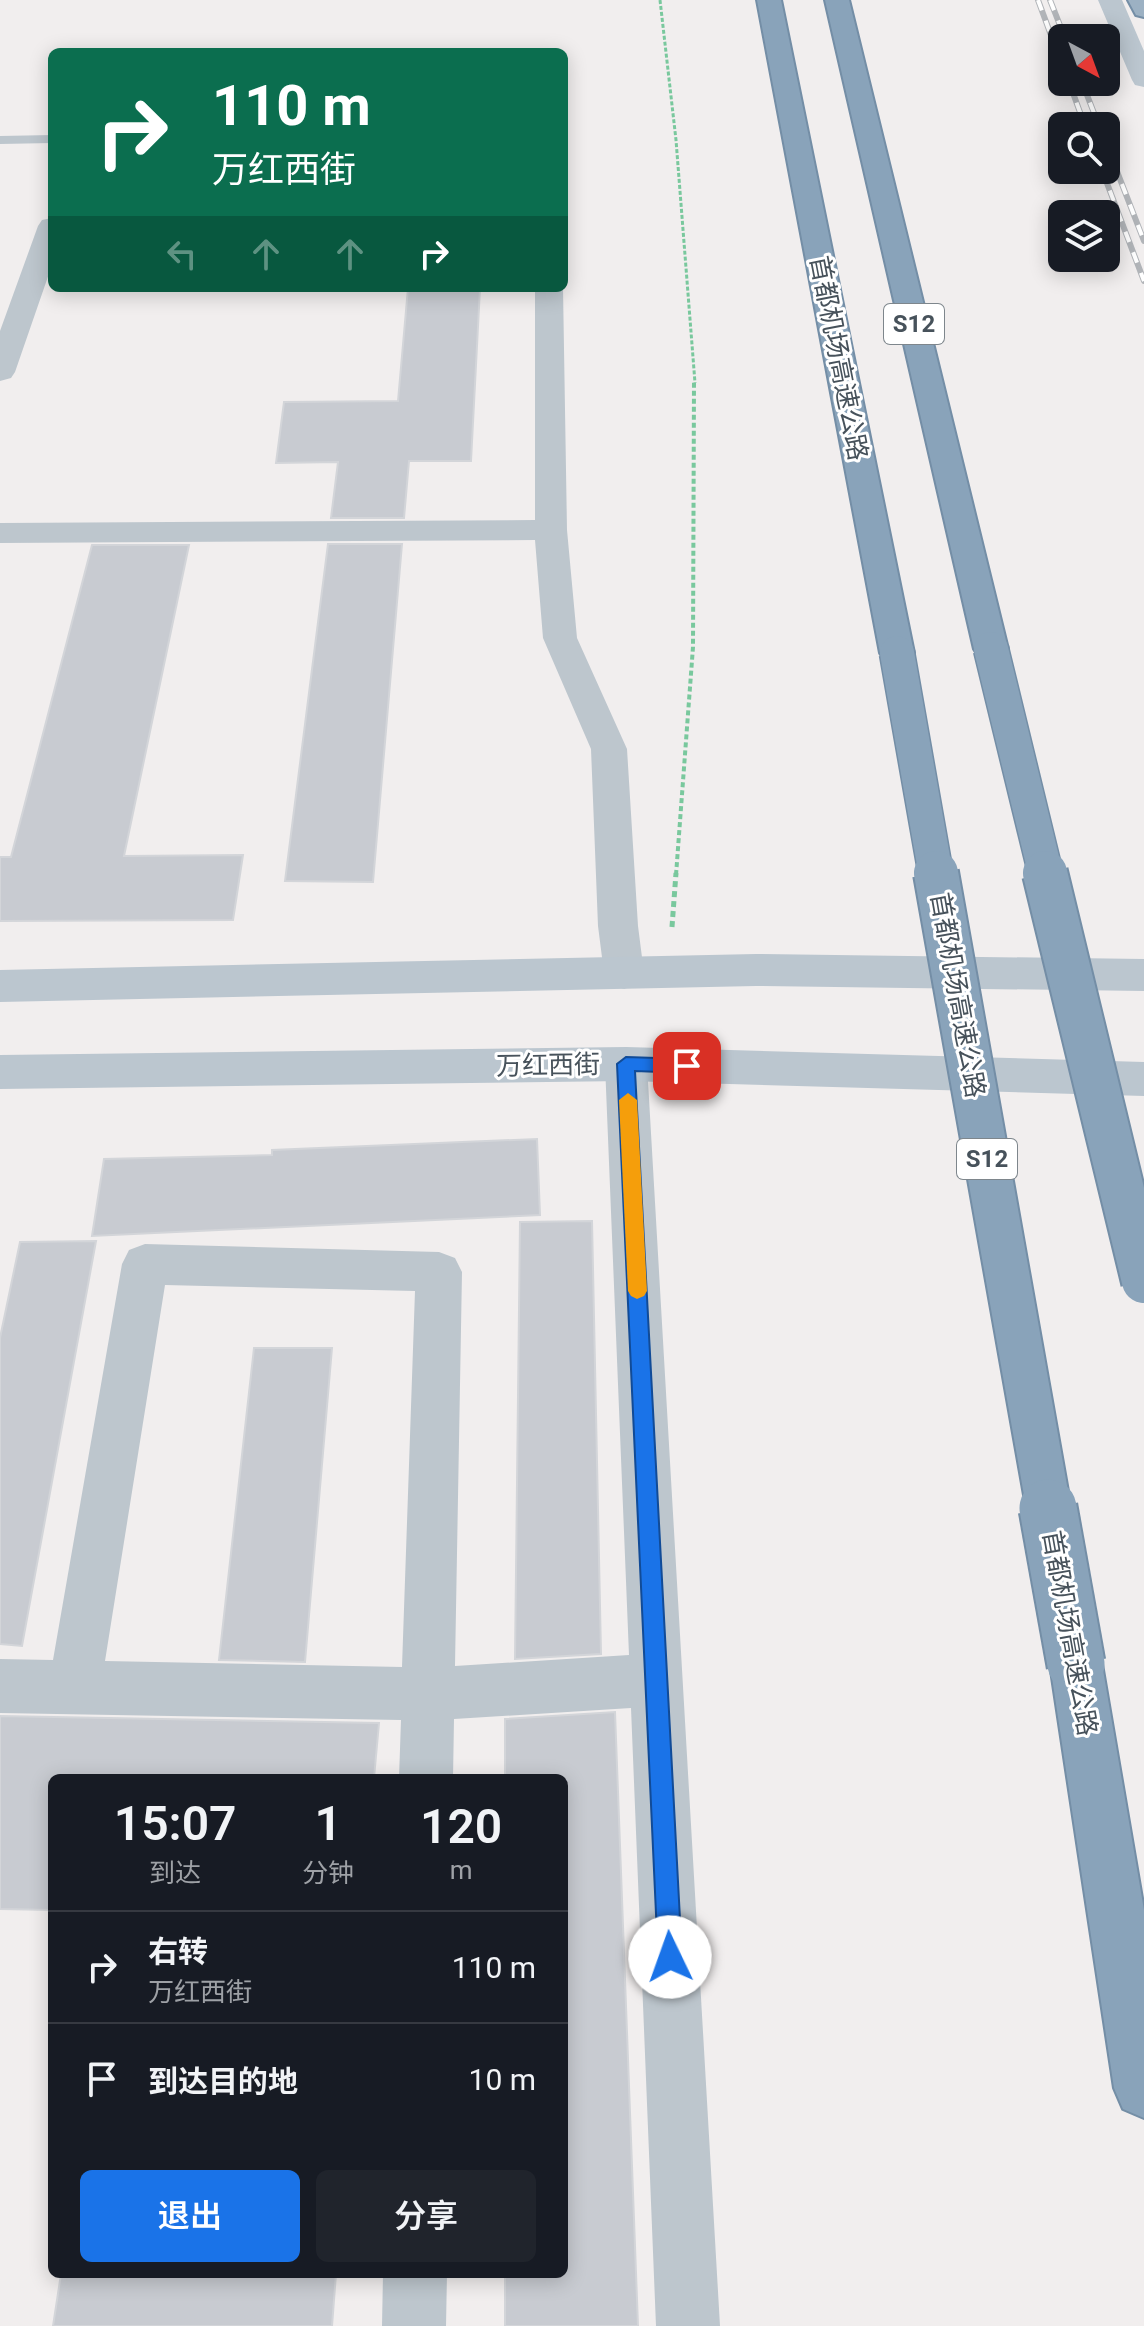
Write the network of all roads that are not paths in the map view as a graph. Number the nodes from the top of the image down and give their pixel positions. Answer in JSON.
{"nodes":[{"id":1,"x":769,"y":0,"type":"edge"},
{"id":2,"x":837,"y":0,"type":"edge"},
{"id":3,"x":1110,"y":0,"type":"edge"},
{"id":4,"x":1140,"y":0,"type":"edge"},
{"id":5,"x":1144,"y":10,"type":"edge"},
{"id":6,"x":1144,"y":80,"type":"edge"},
{"id":7,"x":48,"y":139,"type":"edge"},
{"id":8,"x":0,"y":140,"type":"edge"},
{"id":9,"x":48,"y":237,"type":"edge"},
{"id":10,"x":549,"y":292,"type":"edge"},
{"id":11,"x":1,"y":369,"type":"edge"},
{"id":12,"x":551,"y":530,"type":"junction"},
{"id":13,"x":0,"y":533,"type":"edge"},
{"id":14,"x":624,"y":973,"type":"junction"},
{"id":15,"x":1144,"y":975,"type":"edge"},
{"id":16,"x":0,"y":986,"type":"edge"},
{"id":17,"x":626,"y":1064,"type":"junction"},
{"id":18,"x":0,"y":1072,"type":"edge"},
{"id":19,"x":1144,"y":1079,"type":"edge"},
{"id":20,"x":1144,"y":1281,"type":"edge"},
{"id":21,"x":656,"y":1680,"type":"junction"},
{"id":22,"x":75,"y":1685,"type":"junction"},
{"id":23,"x":0,"y":1686,"type":"edge"},
{"id":24,"x":427,"y":1694,"type":"junction"},
{"id":25,"x":426,"y":1774,"type":"edge"},
{"id":26,"x":1144,"y":2088,"type":"edge"},
{"id":27,"x":415,"y":2278,"type":"edge"},
{"id":28,"x":414,"y":2326,"type":"edge"},
{"id":29,"x":688,"y":2326,"type":"edge"}],
"edges":[{"from":1,"to":26,"type":"highway","name":"首都机场高速公路","number":"S12","bridge":true},
{"from":2,"to":20,"type":"highway","number":"S12","bridge":true},
{"from":3,"to":6,"type":"main road"},
{"from":4,"to":5,"type":"highway"},
{"from":7,"to":8,"type":"lane"},
{"from":9,"to":11,"type":"street"},
{"from":10,"to":12,"type":"street"},
{"from":12,"to":13,"type":"street"},
{"from":12,"to":14,"type":"street"},
{"from":14,"to":15,"type":"main road"},
{"from":14,"to":16,"type":"main road"},
{"from":17,"to":18,"type":"main road","name":"万红西街"},
{"from":17,"to":19,"type":"main road","name":"万红西街"},
{"from":17,"to":21,"type":"street"},
{"from":21,"to":24,"type":"street"},
{"from":21,"to":29,"type":"street"},
{"from":22,"to":23,"type":"street"},
{"from":22,"to":24,"type":"street"},
{"from":22,"to":24,"type":"street"},
{"from":24,"to":25,"type":"street"},
{"from":27,"to":28,"type":"street"}]}
